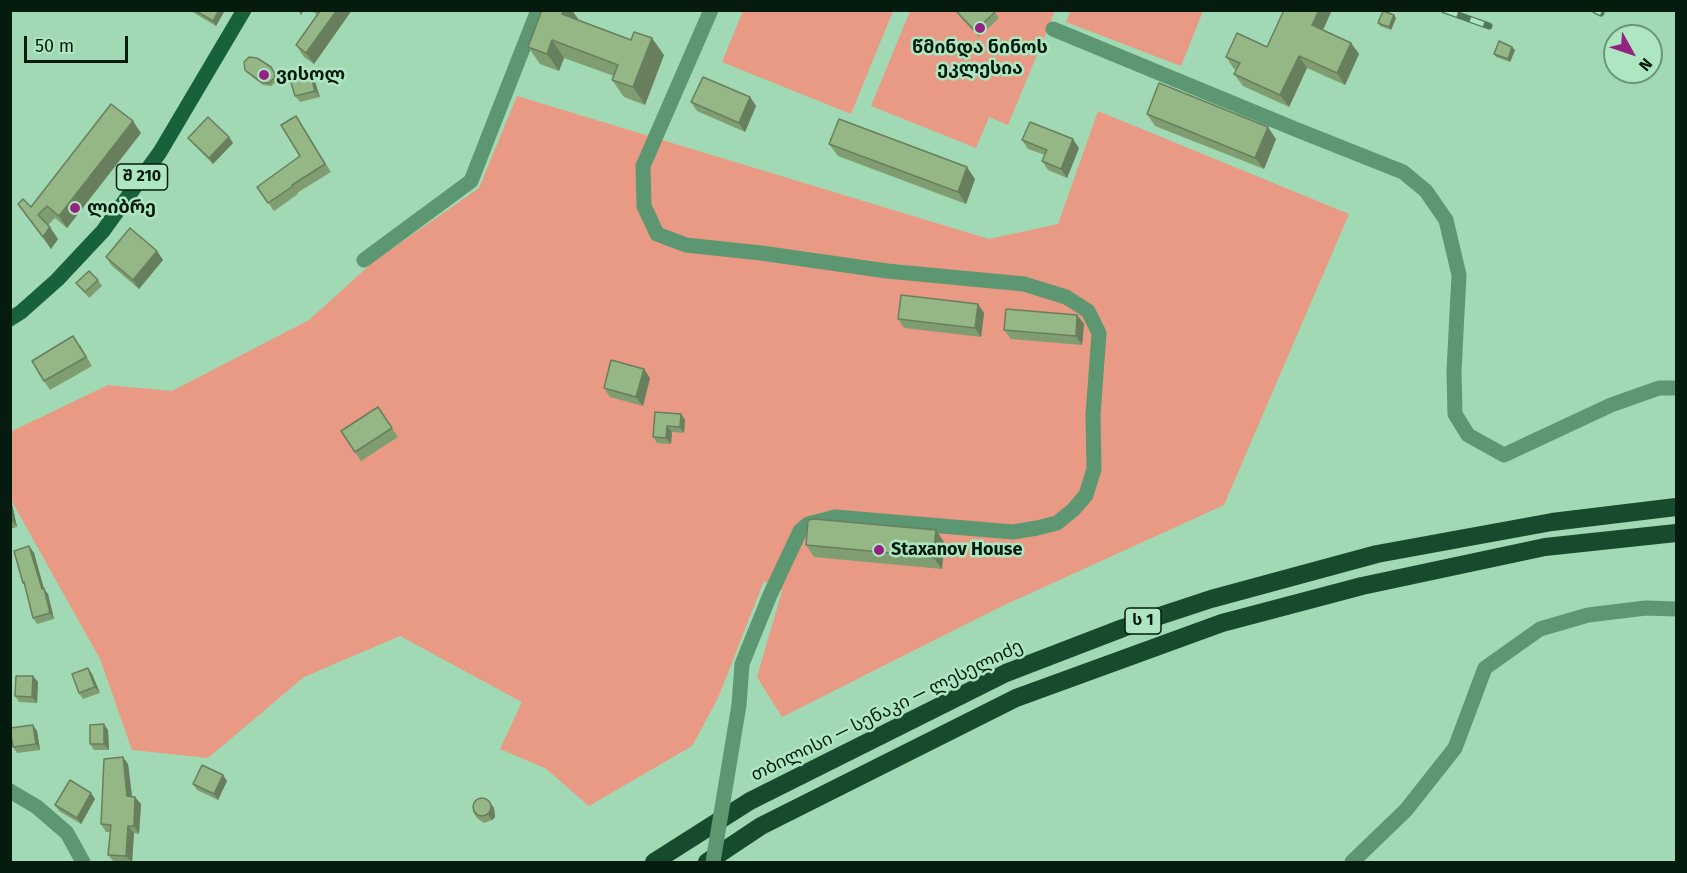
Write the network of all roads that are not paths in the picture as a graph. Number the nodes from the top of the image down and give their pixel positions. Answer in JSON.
{"nodes":[{"id":1,"x":244,"y":10,"type":"edge"},
{"id":2,"x":538,"y":10,"type":"edge"},
{"id":3,"x":711,"y":10,"type":"edge"},
{"id":4,"x":1053,"y":28,"type":"dead end"},
{"id":5,"x":364,"y":260,"type":"dead end"},
{"id":6,"x":10,"y":319,"type":"edge"},
{"id":7,"x":1677,"y":388,"type":"edge"},
{"id":8,"x":1677,"y":507,"type":"edge"},
{"id":9,"x":1677,"y":533,"type":"edge"},
{"id":10,"x":1677,"y":609,"type":"edge"},
{"id":11,"x":10,"y":791,"type":"edge"},
{"id":12,"x":83,"y":862,"type":"edge"},
{"id":13,"x":654,"y":862,"type":"edge"},
{"id":14,"x":707,"y":862,"type":"edge"},
{"id":15,"x":713,"y":862,"type":"edge"},
{"id":16,"x":1352,"y":862,"type":"edge"}],
"edges":[{"from":1,"to":6,"type":"main road","number":"შ 210"},
{"from":2,"to":5,"type":"street"},
{"from":3,"to":15,"type":"street","bridge":true},
{"from":4,"to":7,"type":"street"},
{"from":8,"to":13,"type":"highway","name":"თბილისი — სენაკი — ლესელიძე","number":"ს 1"},
{"from":9,"to":14,"type":"highway","number":"ს 1"},
{"from":10,"to":16,"type":"street"},
{"from":11,"to":12,"type":"street"}]}
